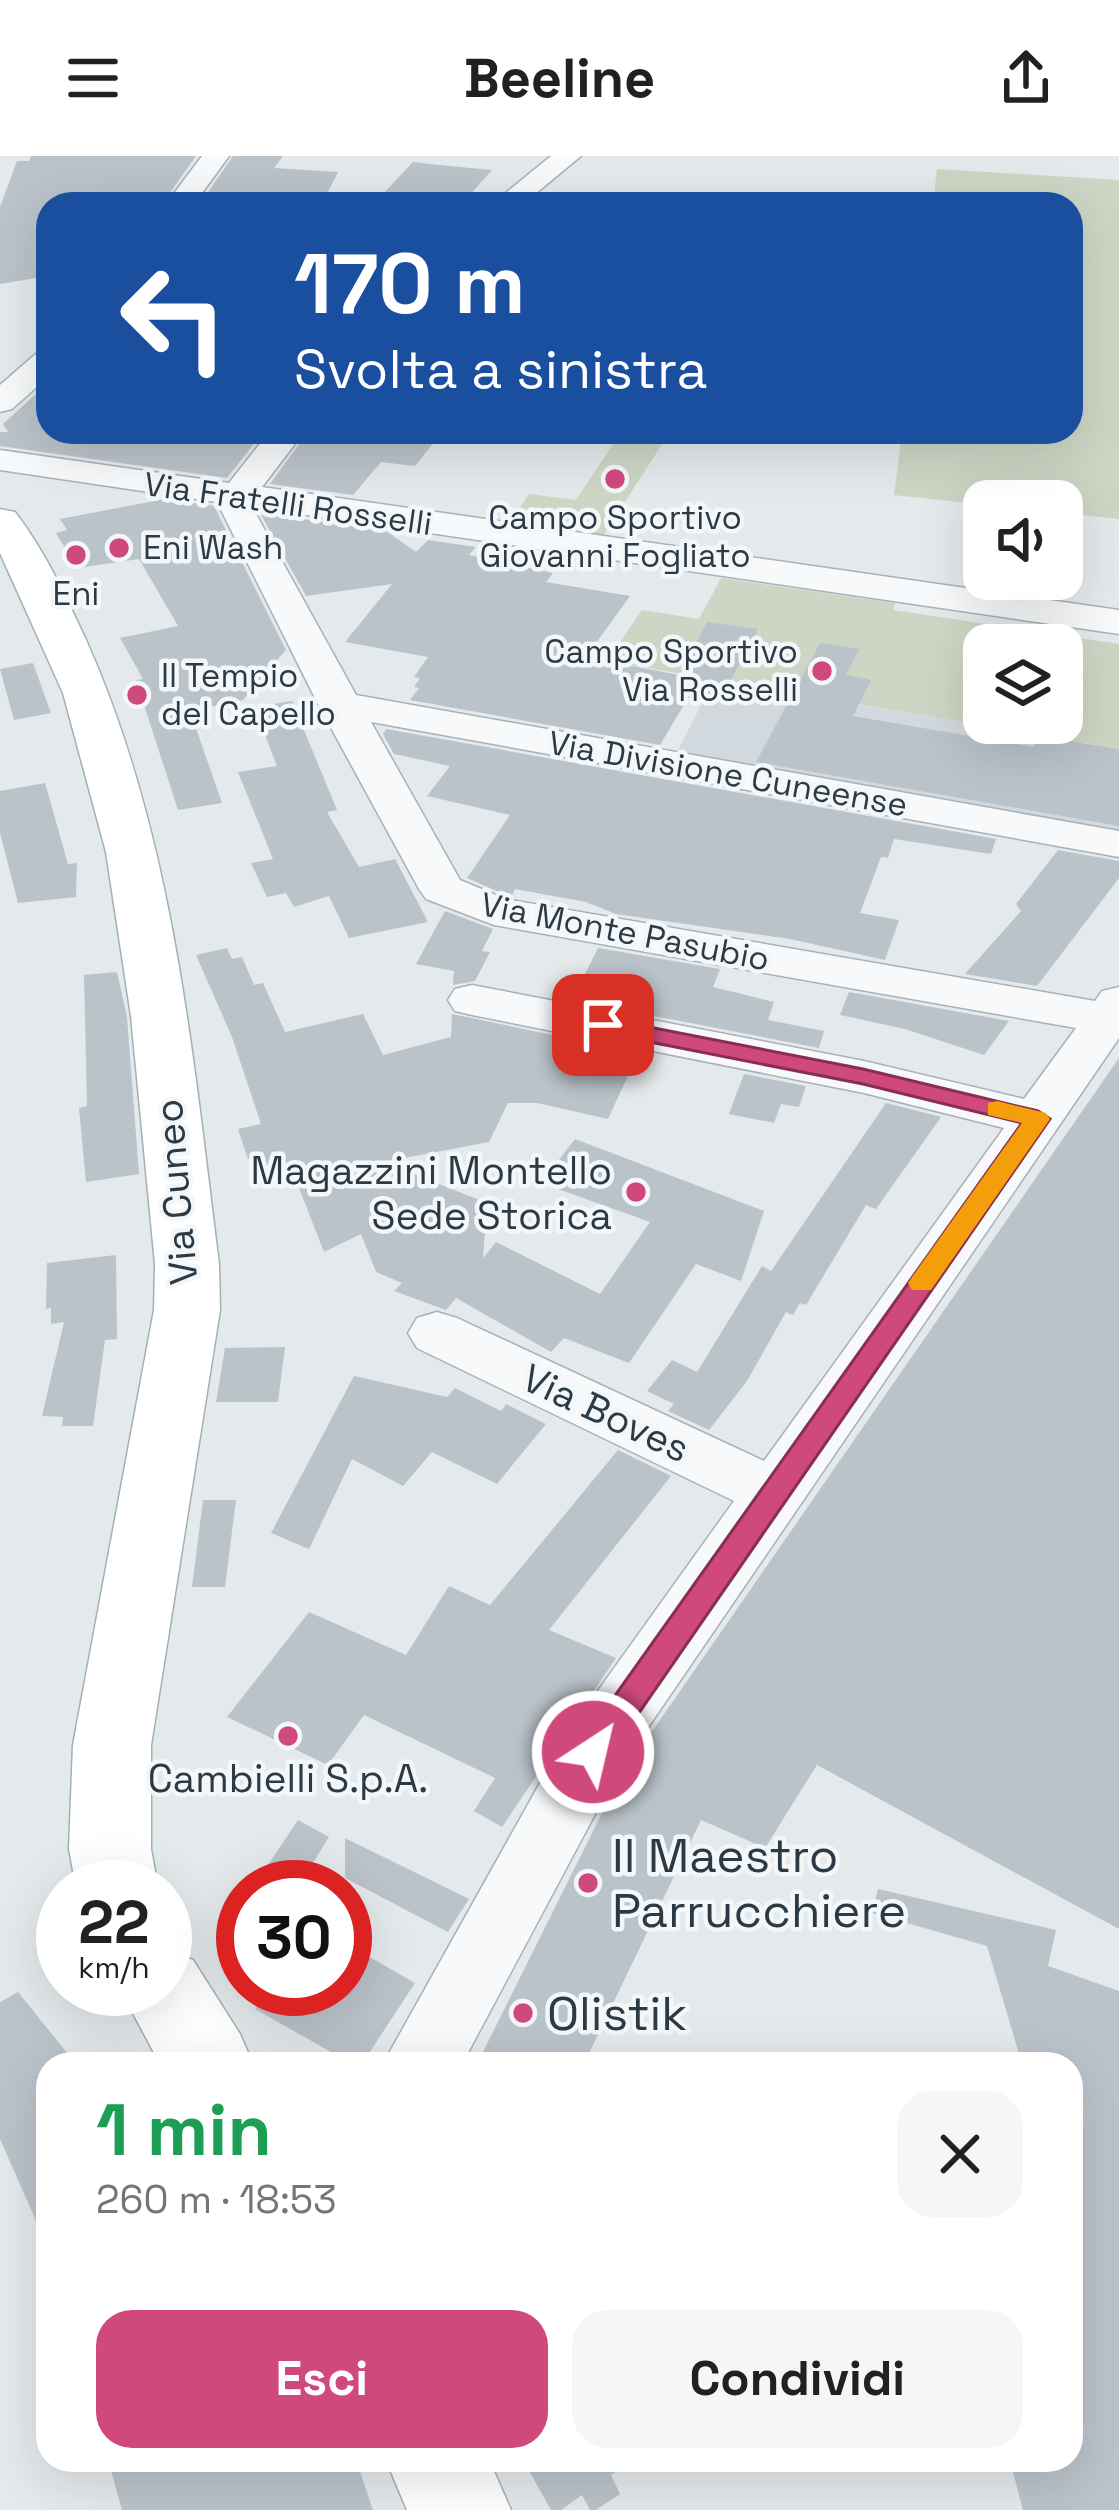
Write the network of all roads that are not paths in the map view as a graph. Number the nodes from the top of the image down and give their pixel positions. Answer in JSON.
{"nodes":[{"id":1,"x":216,"y":156,"type":"edge"},
{"id":2,"x":568,"y":156,"type":"edge"},
{"id":3,"x":189,"y":192,"type":"edge"},
{"id":4,"x":522,"y":192,"type":"edge"},
{"id":5,"x":36,"y":370,"type":"edge"},
{"id":6,"x":0,"y":402,"type":"edge"},
{"id":7,"x":278,"y":444,"type":"edge"},
{"id":8,"x":0,"y":460,"type":"edge"},
{"id":9,"x":98,"y":477,"type":"junction"},
{"id":10,"x":236,"y":498,"type":"junction"},
{"id":11,"x":0,"y":504,"type":"edge"},
{"id":12,"x":0,"y":521,"type":"edge"},
{"id":13,"x":1119,"y":622,"type":"edge"},
{"id":14,"x":338,"y":704,"type":"junction"},
{"id":15,"x":1119,"y":844,"type":"edge"},
{"id":16,"x":472,"y":1000,"type":"dead end"},
{"id":17,"x":1114,"y":1010,"type":"edge"},
{"id":18,"x":1038,"y":1119,"type":"junction"},
{"id":19,"x":437,"y":1333,"type":"dead end"},
{"id":20,"x":774,"y":1492,"type":"junction"},
{"id":21,"x":112,"y":1860,"type":"edge"},
{"id":22,"x":180,"y":2016,"type":"edge"},
{"id":23,"x":202,"y":2052,"type":"edge"},
{"id":24,"x":428,"y":2052,"type":"edge"},
{"id":25,"x":442,"y":2472,"type":"edge"},
{"id":26,"x":460,"y":2510,"type":"edge"}],
"edges":[{"from":1,"to":3,"type":"street"},
{"from":2,"to":4,"type":"street"},
{"from":5,"to":6,"type":"street"},
{"from":7,"to":10,"type":"street"},
{"from":8,"to":9,"type":"street","name":"Via Fratelli Rosselli"},
{"from":9,"to":10,"type":"street","name":"Via Fratelli Rosselli"},
{"from":9,"to":11,"type":"street","name":"Via Fratelli Rosselli"},
{"from":10,"to":13,"type":"street","name":"Via Fratelli Rosselli"},
{"from":10,"to":14,"type":"street","name":"Via Monte Pasubio"},
{"from":12,"to":21,"type":"main road","name":"Via Cuneo"},
{"from":14,"to":15,"type":"street","name":"Via Divisione Cuneense"},
{"from":14,"to":17,"type":"street","name":"Via Monte Pasubio"},
{"from":16,"to":18,"type":"street"},
{"from":17,"to":18,"type":"street"},
{"from":18,"to":20,"type":"street"},
{"from":19,"to":20,"type":"street","name":"Via Boves"},
{"from":20,"to":24,"type":"street"},
{"from":22,"to":23,"type":"main road"},
{"from":25,"to":26,"type":"main road"}]}
